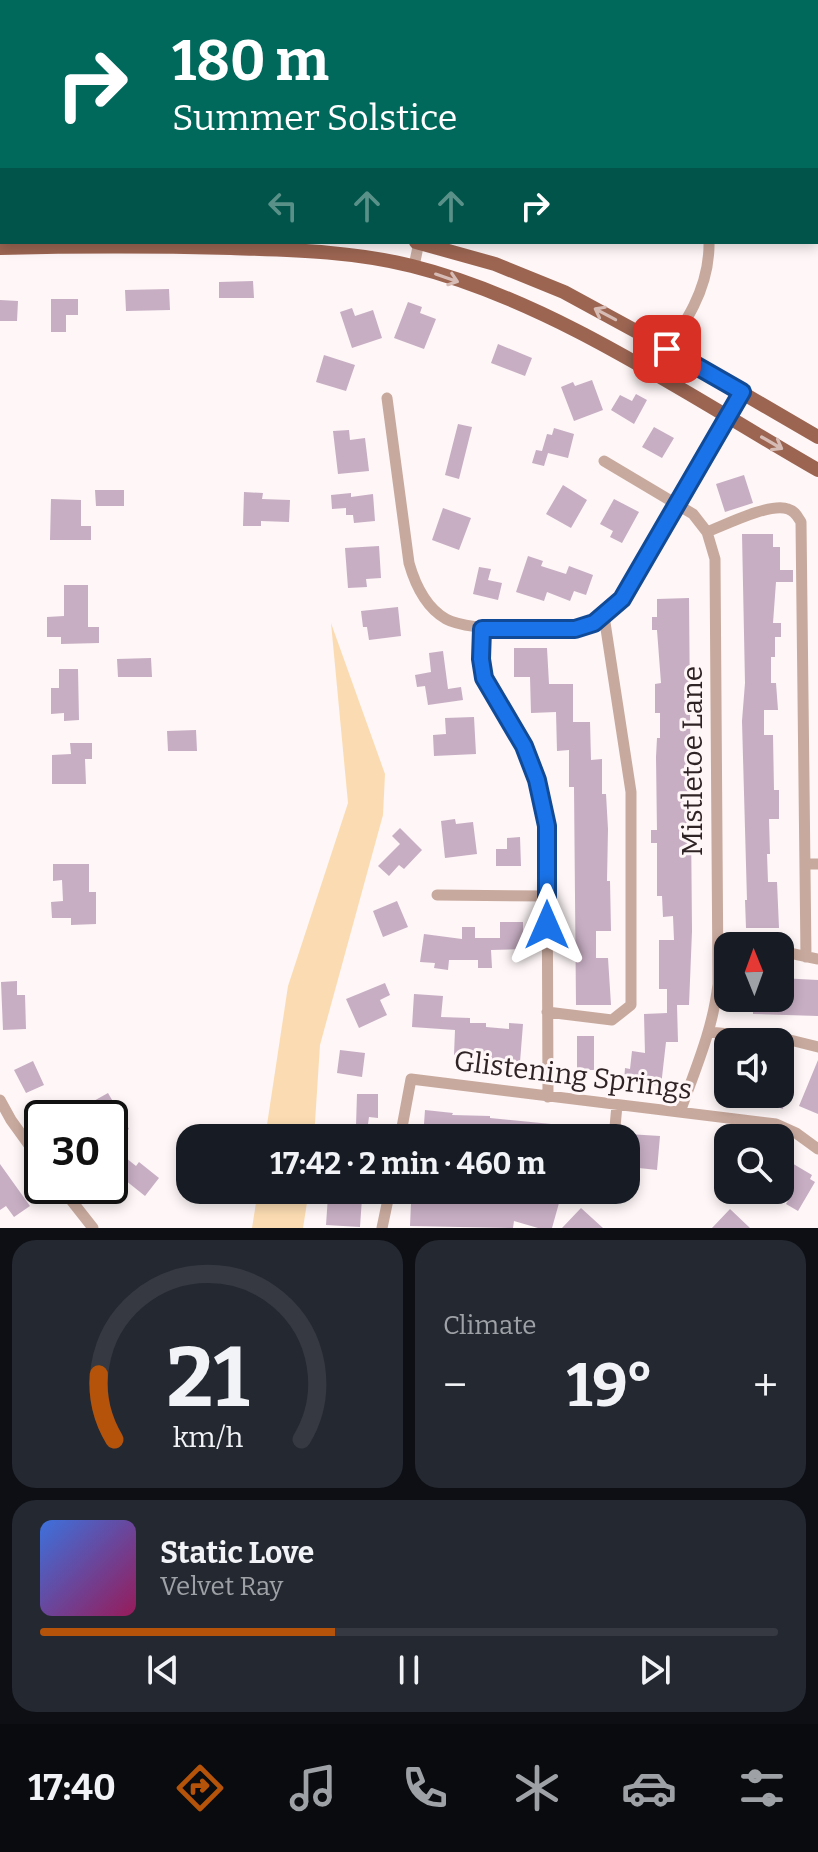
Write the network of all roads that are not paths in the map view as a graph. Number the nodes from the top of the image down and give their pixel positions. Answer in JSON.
{"nodes":[{"id":1,"x":97,"y":244,"type":"edge"},
{"id":2,"x":149,"y":244,"type":"edge"},
{"id":3,"x":418,"y":244,"type":"edge"},
{"id":4,"x":425,"y":244,"type":"edge"},
{"id":5,"x":709,"y":244,"type":"edge"},
{"id":6,"x":0,"y":248,"type":"edge"},
{"id":7,"x":414,"y":266,"type":"junction"},
{"id":8,"x":667,"y":349,"type":"junction"},
{"id":9,"x":650,"y":373,"type":"junction"},
{"id":10,"x":742,"y":392,"type":"junction"},
{"id":11,"x":387,"y":398,"type":"dead end"},
{"id":12,"x":726,"y":417,"type":"junction"},
{"id":13,"x":818,"y":437,"type":"edge"},
{"id":14,"x":604,"y":461,"type":"dead end"},
{"id":15,"x":818,"y":470,"type":"edge"},
{"id":16,"x":676,"y":502,"type":"junction"},
{"id":17,"x":707,"y":532,"type":"junction"},
{"id":18,"x":604,"y":616,"type":"junction"},
{"id":19,"x":482,"y":629,"type":"junction"},
{"id":20,"x":812,"y":864,"type":"edge"},
{"id":21,"x":437,"y":895,"type":"dead end"},
{"id":22,"x":547,"y":896,"type":"junction"},
{"id":23,"x":723,"y":932,"type":"edge"},
{"id":24,"x":812,"y":958,"type":"edge"},
{"id":25,"x":714,"y":1008,"type":"edge"},
{"id":26,"x":547,"y":1012,"type":"junction"},
{"id":27,"x":709,"y":1032,"type":"junction"},
{"id":28,"x":818,"y":1047,"type":"edge"},
{"id":29,"x":548,"y":1097,"type":"junction"},
{"id":30,"x":0,"y":1100,"type":"edge"},
{"id":31,"x":617,"y":1105,"type":"junction"},
{"id":32,"x":680,"y":1112,"type":"junction"},
{"id":33,"x":403,"y":1124,"type":"edge"},
{"id":34,"x":615,"y":1124,"type":"edge"},
{"id":35,"x":24,"y":1138,"type":"edge"},
{"id":36,"x":818,"y":1149,"type":"edge"},
{"id":37,"x":74,"y":1204,"type":"edge"},
{"id":38,"x":387,"y":1204,"type":"edge"},
{"id":39,"x":93,"y":1228,"type":"edge"},
{"id":40,"x":382,"y":1228,"type":"edge"}],
"edges":[{"from":1,"to":6,"type":"main road"},
{"from":2,"to":7,"type":"main road"},
{"from":3,"to":7,"type":"street"},
{"from":8,"to":4,"type":"main road","one_way":true},
{"from":5,"to":8,"type":"street"},
{"from":7,"to":9,"type":"main road","one_way":true},
{"from":8,"to":9,"type":"street"},
{"from":8,"to":10,"type":"main road"},
{"from":9,"to":12,"type":"main road"},
{"from":10,"to":12,"type":"street"},
{"from":10,"to":13,"type":"main road"},
{"from":11,"to":19,"type":"street"},
{"from":12,"to":15,"type":"main road","one_way":true},
{"from":12,"to":16,"type":"street"},
{"from":14,"to":16,"type":"street"},
{"from":16,"to":17,"type":"street"},
{"from":16,"to":18,"type":"street"},
{"from":17,"to":20,"type":"street"},
{"from":17,"to":23,"type":"street","name":"Mistletoe Lane"},
{"from":18,"to":19,"type":"street"},
{"from":18,"to":26,"type":"street"},
{"from":19,"to":22,"type":"street"},
{"from":20,"to":24,"type":"street"},
{"from":21,"to":22,"type":"street"},
{"from":22,"to":26,"type":"street"},
{"from":25,"to":27,"type":"street","name":"Mistletoe Lane"},
{"from":26,"to":29,"type":"street"},
{"from":27,"to":28,"type":"street"},
{"from":27,"to":32,"type":"street","name":"Mistletoe Lane"},
{"from":29,"to":31,"type":"street","name":"Glistening Springs"},
{"from":29,"to":33,"type":"street","name":"Glistening Springs"},
{"from":30,"to":35,"type":"street"},
{"from":31,"to":32,"type":"street","name":"Glistening Springs"},
{"from":31,"to":34,"type":"street"},
{"from":32,"to":36,"type":"street","name":"Glistening Springs"},
{"from":37,"to":39,"type":"street"},
{"from":38,"to":40,"type":"street"}]}
